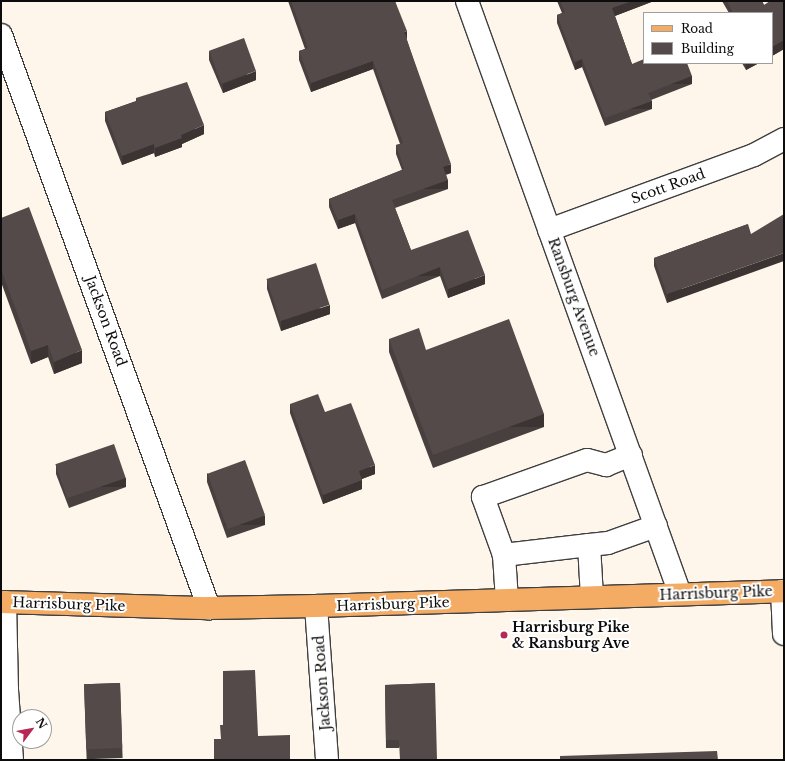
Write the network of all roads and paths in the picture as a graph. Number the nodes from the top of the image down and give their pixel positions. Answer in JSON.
{"nodes":[{"id":1,"x":467,"y":1,"type":"edge"},
{"id":2,"x":1,"y":35,"type":"edge"},
{"id":3,"x":784,"y":139,"type":"edge"},
{"id":4,"x":549,"y":230,"type":"junction"},
{"id":5,"x":631,"y":455,"type":"junction"},
{"id":6,"x":656,"y":526,"type":"junction"},
{"id":7,"x":589,"y":545,"type":"junction"},
{"id":8,"x":504,"y":555,"type":"junction"},
{"id":9,"x":783,"y":591,"type":"edge"},
{"id":10,"x":680,"y":594,"type":"junction"},
{"id":11,"x":592,"y":597,"type":"junction"},
{"id":12,"x":507,"y":600,"type":"junction"},
{"id":13,"x":3,"y":602,"type":"edge"},
{"id":14,"x":316,"y":606,"type":"junction"},
{"id":15,"x":209,"y":608,"type":"junction"},
{"id":16,"x":784,"y":634,"type":"edge"},
{"id":17,"x":4,"y":690,"type":"edge"},
{"id":18,"x":12,"y":760,"type":"edge"},
{"id":19,"x":327,"y":760,"type":"edge"}],
"edges":[{"from":1,"to":4,"type":"street","name":"Ransburg Avenue"},
{"from":2,"to":15,"type":"street","name":"Jackson Road"},
{"from":3,"to":4,"type":"street","name":"Scott Road"},
{"from":4,"to":5,"type":"street","name":"Ransburg Avenue"},
{"from":5,"to":6,"type":"street","name":"Ransburg Avenue"},
{"from":5,"to":8,"type":"street"},
{"from":6,"to":7,"type":"street"},
{"from":6,"to":10,"type":"street","name":"Ransburg Avenue"},
{"from":7,"to":8,"type":"street"},
{"from":7,"to":11,"type":"street"},
{"from":8,"to":12,"type":"street"},
{"from":9,"to":10,"type":"main road","name":"Harrisburg Pike"},
{"from":9,"to":16,"type":"street"},
{"from":10,"to":11,"type":"main road","name":"Harrisburg Pike"},
{"from":11,"to":12,"type":"main road","name":"Harrisburg Pike"},
{"from":12,"to":14,"type":"main road","name":"Harrisburg Pike"},
{"from":13,"to":15,"type":"main road","name":"Harrisburg Pike"},
{"from":13,"to":17,"type":"street"},
{"from":14,"to":15,"type":"main road","name":"Harrisburg Pike"},
{"from":14,"to":19,"type":"street","name":"Jackson Road"},
{"from":17,"to":18,"type":"street"}]}
